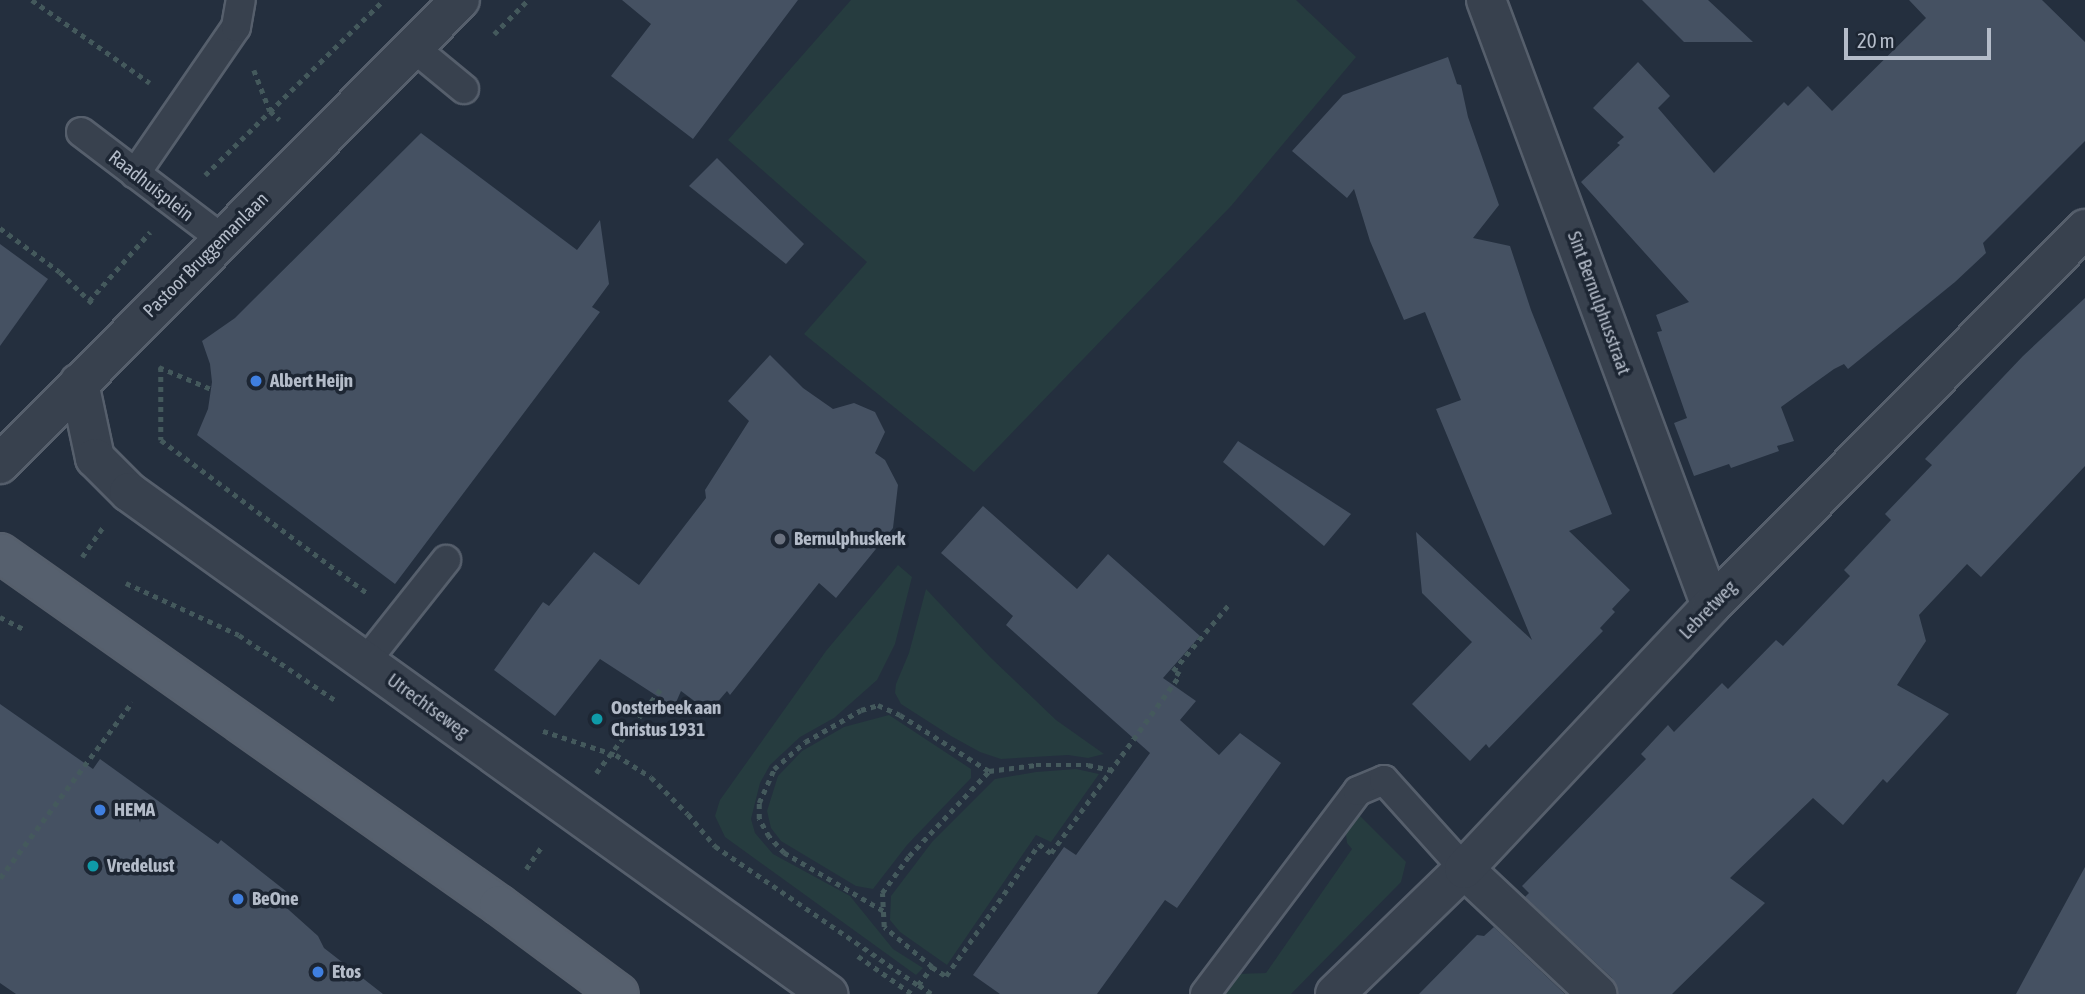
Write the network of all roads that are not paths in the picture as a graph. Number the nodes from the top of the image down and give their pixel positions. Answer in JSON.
{"nodes":[{"id":1,"x":460,"y":0,"type":"edge"},
{"id":2,"x":1486,"y":0,"type":"edge"},
{"id":3,"x":239,"y":13,"type":"edge"},
{"id":4,"x":413,"y":47,"type":"junction"},
{"id":5,"x":464,"y":89,"type":"dead end"},
{"id":6,"x":82,"y":132,"type":"dead end"},
{"id":7,"x":135,"y":174,"type":"junction"},
{"id":8,"x":2085,"y":229,"type":"edge"},
{"id":9,"x":222,"y":239,"type":"junction"},
{"id":10,"x":79,"y":383,"type":"junction"},
{"id":11,"x":0,"y":464,"type":"edge"},
{"id":12,"x":0,"y":553,"type":"edge"},
{"id":13,"x":446,"y":560,"type":"dead end"},
{"id":14,"x":1711,"y":606,"type":"junction"},
{"id":15,"x":366,"y":661,"type":"junction"},
{"id":16,"x":1464,"y":869,"type":"junction"},
{"id":17,"x":619,"y":994,"type":"edge"},
{"id":18,"x":828,"y":994,"type":"edge"},
{"id":19,"x":1205,"y":994,"type":"edge"},
{"id":20,"x":1335,"y":994,"type":"edge"},
{"id":21,"x":1597,"y":994,"type":"edge"}],
"edges":[{"from":1,"to":4,"type":"street","name":"Pastoor Bruggemanlaan"},
{"from":2,"to":14,"type":"street","name":"Sint Bernulphusstraat"},
{"from":3,"to":7,"type":"lane"},
{"from":4,"to":5,"type":"lane"},
{"from":4,"to":9,"type":"street","name":"Pastoor Bruggemanlaan"},
{"from":6,"to":7,"type":"lane","name":"Raadhuisplein"},
{"from":7,"to":9,"type":"lane","name":"Raadhuisplein"},
{"from":8,"to":14,"type":"street","name":"Lebretweg"},
{"from":9,"to":10,"type":"street","name":"Pastoor Bruggemanlaan"},
{"from":10,"to":11,"type":"street","name":"Pastoor Bruggemanlaan"},
{"from":10,"to":15,"type":"street","name":"Utrechtseweg"},
{"from":12,"to":17,"type":"main road"},
{"from":13,"to":15,"type":"lane"},
{"from":14,"to":16,"type":"street","name":"Lebretweg"},
{"from":15,"to":18,"type":"street","name":"Utrechtseweg"},
{"from":16,"to":19,"type":"lane"},
{"from":16,"to":20,"type":"street","name":"Lebretweg"},
{"from":16,"to":21,"type":"street"}]}
